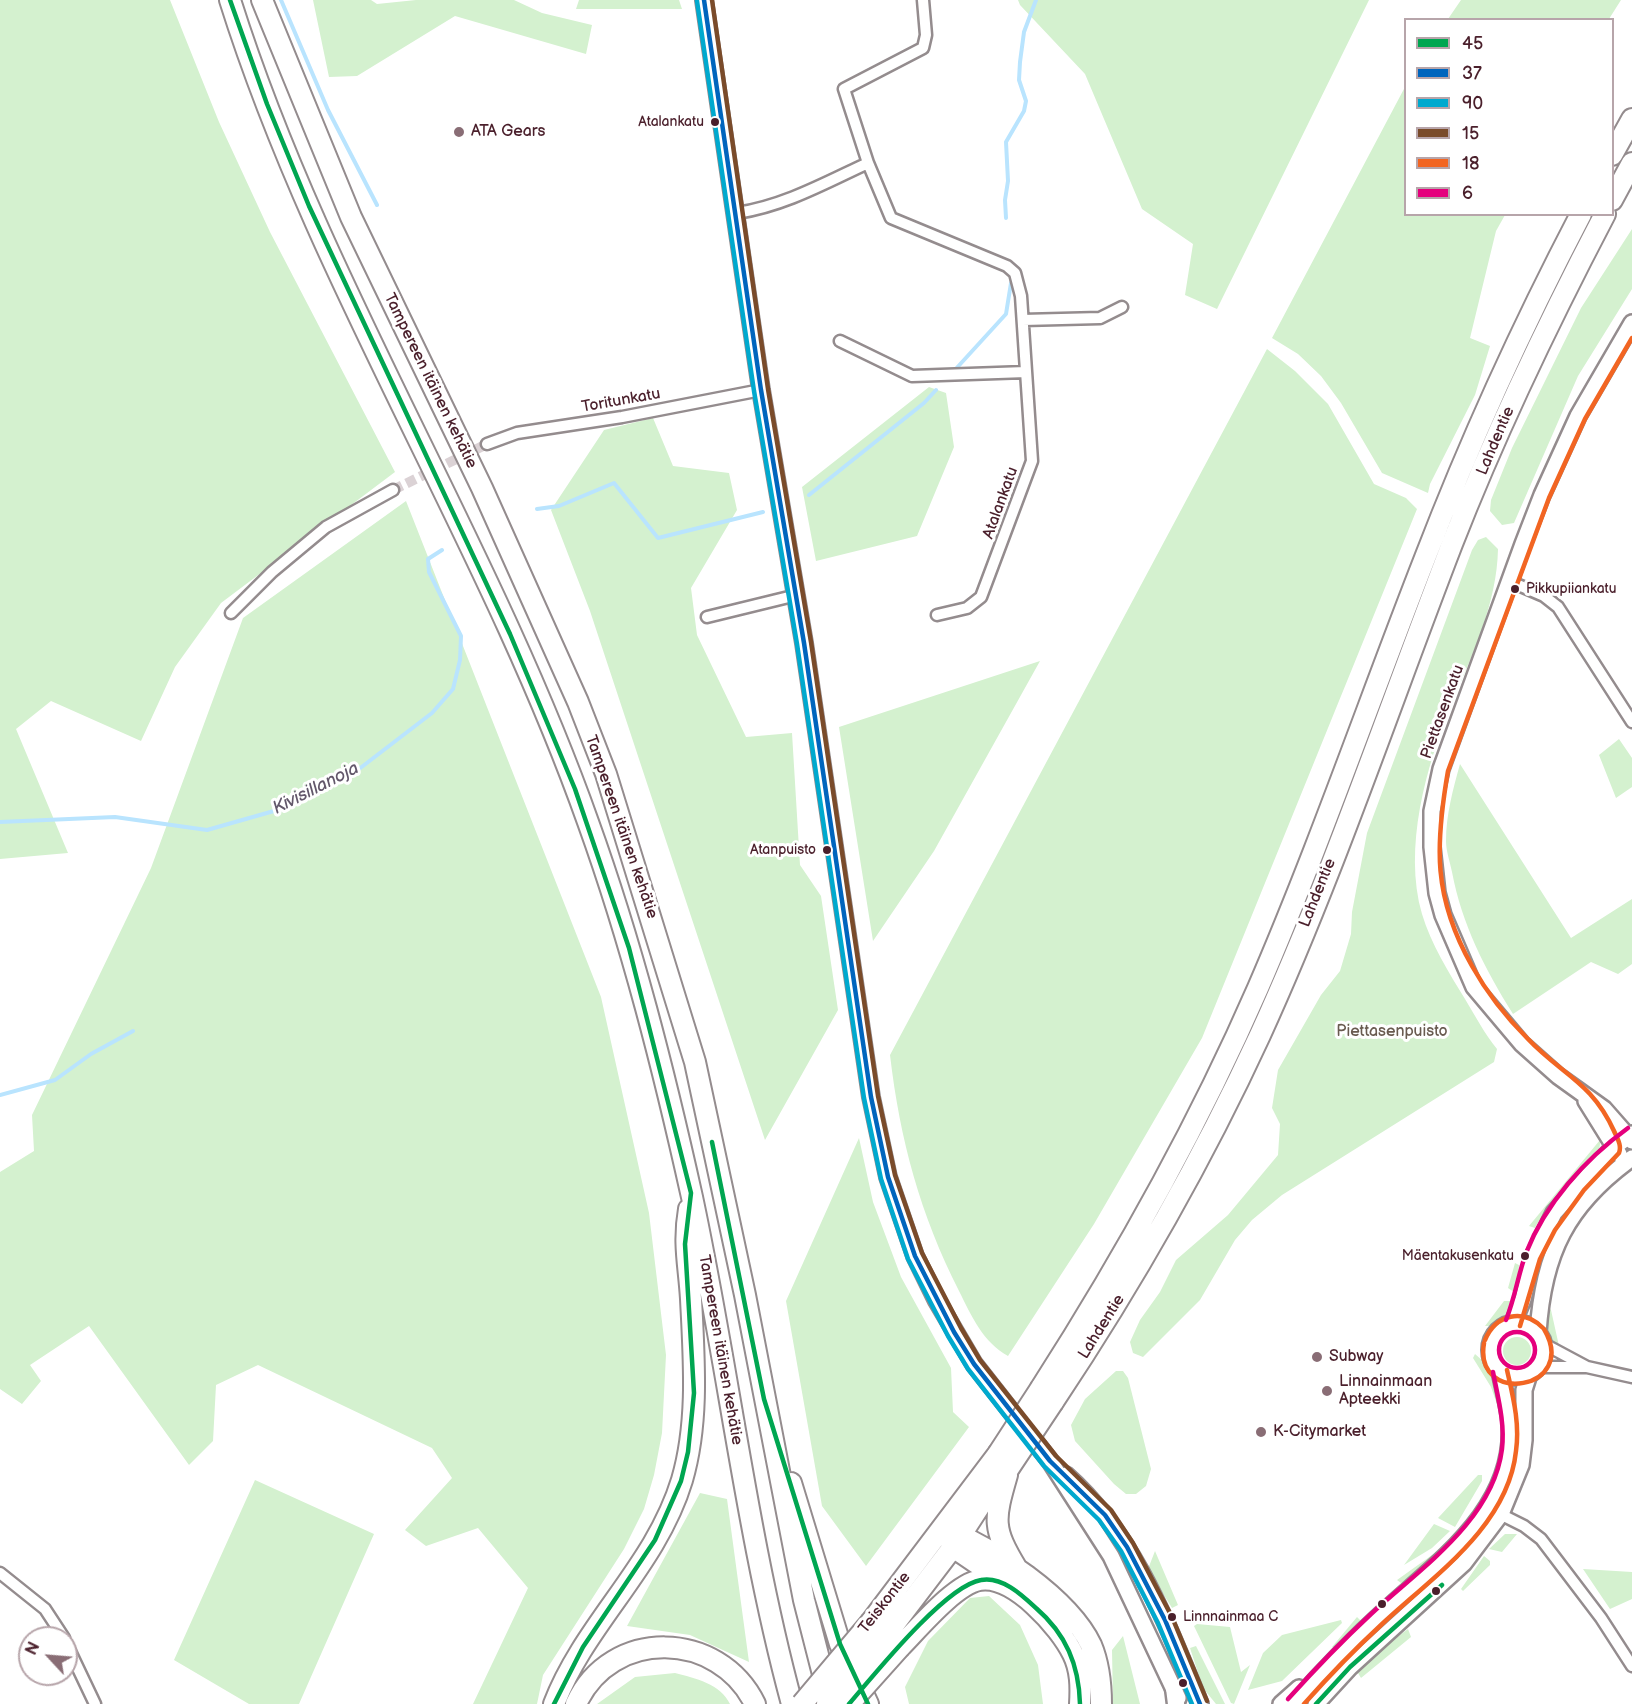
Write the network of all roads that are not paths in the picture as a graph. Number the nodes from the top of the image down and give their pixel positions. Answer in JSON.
{"nodes":[{"id":1,"x":230,"y":0,"type":"edge"},
{"id":2,"x":262,"y":0,"type":"edge"},
{"id":3,"x":704,"y":0,"type":"edge"},
{"id":4,"x":923,"y":0,"type":"edge"},
{"id":5,"x":1632,"y":119,"type":"edge"},
{"id":6,"x":1614,"y":151,"type":"edge"},
{"id":7,"x":868,"y":162,"type":"junction"},
{"id":8,"x":1632,"y":163,"type":"edge"},
{"id":9,"x":1614,"y":196,"type":"edge"},
{"id":10,"x":737,"y":213,"type":"junction"},
{"id":11,"x":1580,"y":216,"type":"edge"},
{"id":12,"x":1604,"y":216,"type":"edge"},
{"id":13,"x":1122,"y":307,"type":"dead end"},
{"id":14,"x":1023,"y":320,"type":"junction"},
{"id":15,"x":1632,"y":323,"type":"edge"},
{"id":16,"x":840,"y":341,"type":"dead end"},
{"id":17,"x":1026,"y":372,"type":"junction"},
{"id":18,"x":761,"y":390,"type":"junction"},
{"id":19,"x":487,"y":444,"type":"tunnel mouth"},
{"id":20,"x":393,"y":490,"type":"tunnel mouth"},
{"id":21,"x":1509,"y":581,"type":"junction"},
{"id":22,"x":796,"y":595,"type":"junction"},
{"id":23,"x":231,"y":613,"type":"dead end"},
{"id":24,"x":937,"y":615,"type":"dead end"},
{"id":25,"x":706,"y":617,"type":"dead end"},
{"id":26,"x":1632,"y":722,"type":"edge"},
{"id":27,"x":1581,"y":1093,"type":"junction"},
{"id":28,"x":1631,"y":1137,"type":"edge"},
{"id":29,"x":1613,"y":1148,"type":"junction"},
{"id":30,"x":1629,"y":1160,"type":"edge"},
{"id":31,"x":692,"y":1198,"type":"junction"},
{"id":32,"x":1513,"y":1323,"type":"junction"},
{"id":33,"x":1541,"y":1338,"type":"junction"},
{"id":34,"x":1587,"y":1367,"type":"junction"},
{"id":35,"x":1500,"y":1371,"type":"junction"},
{"id":36,"x":1534,"y":1371,"type":"junction"},
{"id":37,"x":1632,"y":1377,"type":"edge"},
{"id":38,"x":1047,"y":1395,"type":"junction"},
{"id":39,"x":764,"y":1399,"type":"junction"},
{"id":40,"x":1003,"y":1461,"type":"junction"},
{"id":41,"x":1050,"y":1461,"type":"junction"},
{"id":42,"x":1486,"y":1508,"type":"junction"},
{"id":43,"x":1502,"y":1514,"type":"junction"},
{"id":44,"x":953,"y":1537,"type":"junction"},
{"id":45,"x":0,"y":1573,"type":"edge"},
{"id":46,"x":1013,"y":1578,"type":"junction"},
{"id":47,"x":56,"y":1626,"type":"edge"},
{"id":48,"x":893,"y":1641,"type":"junction"},
{"id":49,"x":1632,"y":1666,"type":"edge"},
{"id":50,"x":1184,"y":1667,"type":"junction"},
{"id":51,"x":78,"y":1668,"type":"edge"},
{"id":52,"x":1323,"y":1671,"type":"junction"},
{"id":53,"x":1175,"y":1696,"type":"edge"},
{"id":54,"x":95,"y":1704,"type":"edge"},
{"id":55,"x":554,"y":1704,"type":"edge"},
{"id":56,"x":576,"y":1704,"type":"edge"},
{"id":57,"x":755,"y":1704,"type":"edge"},
{"id":58,"x":792,"y":1704,"type":"edge"},
{"id":59,"x":802,"y":1704,"type":"edge"},
{"id":60,"x":829,"y":1704,"type":"edge"},
{"id":61,"x":849,"y":1704,"type":"edge"},
{"id":62,"x":868,"y":1704,"type":"edge"},
{"id":63,"x":1080,"y":1704,"type":"edge"},
{"id":64,"x":1101,"y":1704,"type":"edge"},
{"id":65,"x":1181,"y":1704,"type":"edge"},
{"id":66,"x":1200,"y":1704,"type":"edge"},
{"id":67,"x":1209,"y":1704,"type":"edge"},
{"id":68,"x":1281,"y":1704,"type":"edge"},
{"id":69,"x":1294,"y":1704,"type":"edge"},
{"id":70,"x":1318,"y":1704,"type":"edge"}],
"edges":[{"from":1,"to":31,"type":"highway","name":"Tampereen itäinen kehätie"},
{"from":2,"to":39,"type":"highway","name":"Tampereen itäinen kehätie"},
{"from":3,"to":10,"type":"main road"},
{"from":4,"to":7,"type":"street"},
{"from":5,"to":6,"type":"highway"},
{"from":7,"to":10,"type":"street"},
{"from":7,"to":14,"type":"street","name":"Atalankatu"},
{"from":8,"to":9,"type":"highway"},
{"from":10,"to":18,"type":"main road"},
{"from":11,"to":38,"type":"highway","name":"Lahdentie"},
{"from":12,"to":38,"type":"highway","name":"Lahdentie"},
{"from":13,"to":14,"type":"street"},
{"from":14,"to":17,"type":"street","name":"Atalankatu"},
{"from":15,"to":21,"type":"main road","name":"Piettasenkatu"},
{"from":16,"to":17,"type":"street"},
{"from":17,"to":24,"type":"street","name":"Atalankatu"},
{"from":18,"to":19,"type":"street","name":"Toritunkatu"},
{"from":18,"to":22,"type":"main road"},
{"from":20,"to":23,"type":"street"},
{"from":21,"to":26,"type":"street"},
{"from":21,"to":27,"type":"main road","name":"Piettasenkatu"},
{"from":22,"to":25,"type":"street"},
{"from":22,"to":41,"type":"main road"},
{"from":27,"to":28,"type":"main road","name":"Piettasenkatu"},
{"from":27,"to":29,"type":"main road","name":"Piettasenkatu"},
{"from":28,"to":29,"type":"main road"},
{"from":29,"to":30,"type":"main road","name":"Piettasenkatu"},
{"from":29,"to":32,"type":"main road"},
{"from":30,"to":33,"type":"main road"},
{"from":31,"to":55,"type":"highway"},
{"from":31,"to":58,"type":"highway","name":"Tampereen itäinen kehätie"},
{"from":32,"to":33,"type":"main road"},
{"from":32,"to":35,"type":"main road"},
{"from":33,"to":34,"type":"street"},
{"from":33,"to":36,"type":"main road"},
{"from":34,"to":36,"type":"street"},
{"from":34,"to":37,"type":"street"},
{"from":35,"to":36,"type":"main road"},
{"from":35,"to":42,"type":"main road"},
{"from":36,"to":43,"type":"main road"},
{"from":38,"to":40,"type":"highway","name":"Lahdentie","bridge":true},
{"from":39,"to":60,"type":"highway","name":"Tampereen itäinen kehätie"},
{"from":39,"to":62,"type":"highway"},
{"from":40,"to":44,"type":"highway","name":"Lahdentie"},
{"from":40,"to":46,"type":"highway"},
{"from":41,"to":50,"type":"main road"},
{"from":41,"to":53,"type":"main road"},
{"from":42,"to":43,"type":"street"},
{"from":42,"to":52,"type":"main road"},
{"from":43,"to":49,"type":"street"},
{"from":43,"to":70,"type":"main road"},
{"from":44,"to":46,"type":"highway"},
{"from":44,"to":48,"type":"highway","name":"Teiskontie"},
{"from":44,"to":59,"type":"highway","name":"Teiskontie","bridge":true},
{"from":45,"to":47,"type":"street"},
{"from":46,"to":48,"type":"highway"},
{"from":46,"to":63,"type":"highway"},
{"from":46,"to":64,"type":"highway"},
{"from":48,"to":60,"type":"highway","name":"Teiskontie","bridge":true},
{"from":48,"to":61,"type":"highway","bridge":true},
{"from":50,"to":66,"type":"main road"},
{"from":50,"to":67,"type":"main road"},
{"from":51,"to":54,"type":"street"},
{"from":52,"to":68,"type":"main road"},
{"from":52,"to":69,"type":"main road"},
{"from":53,"to":65,"type":"main road"},
{"from":56,"to":57,"type":"highway"}]}
